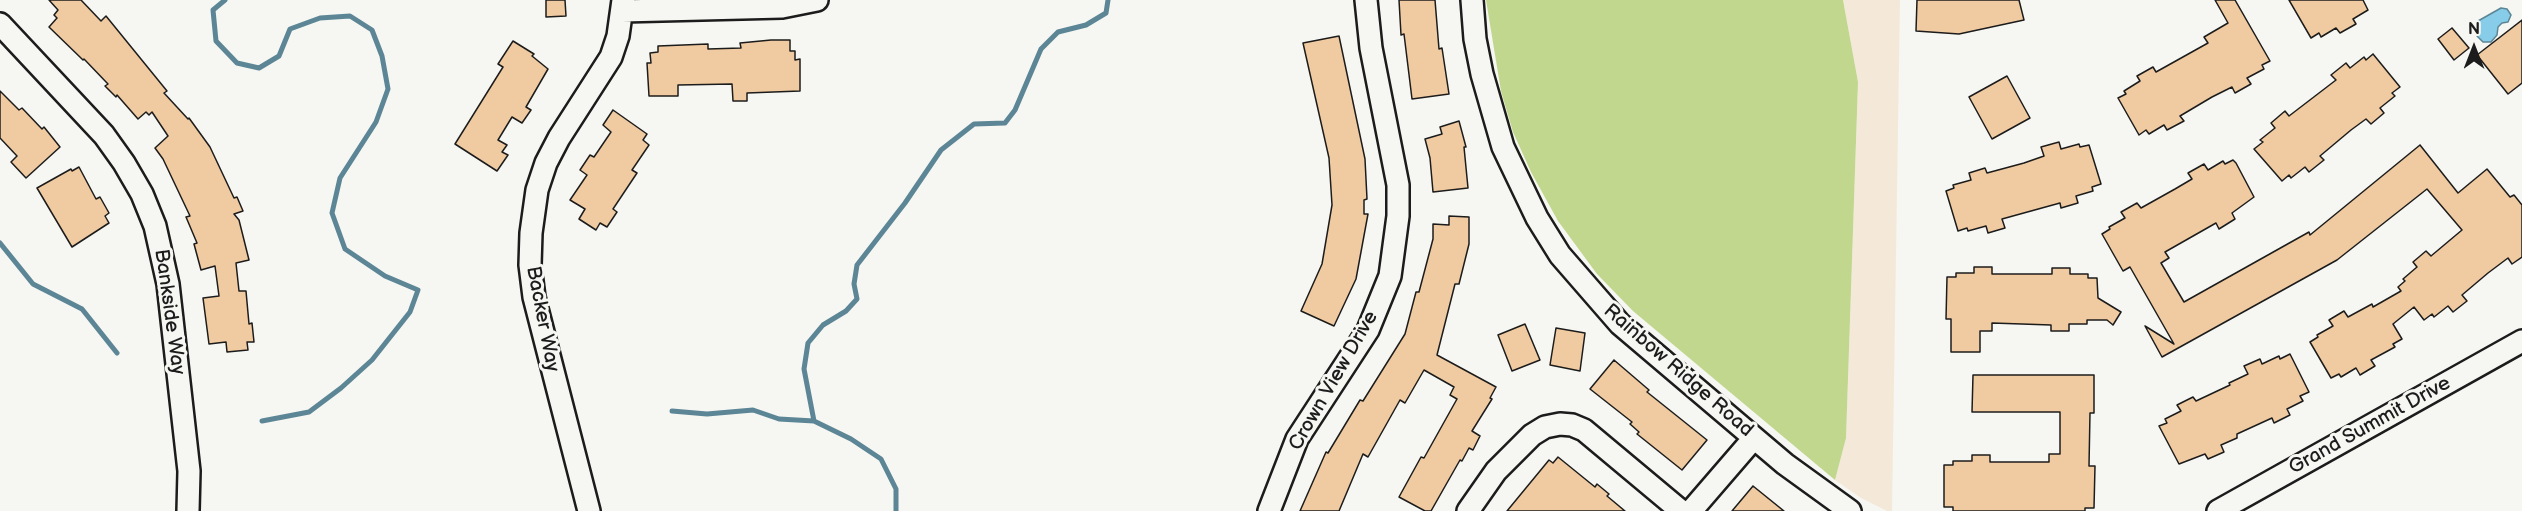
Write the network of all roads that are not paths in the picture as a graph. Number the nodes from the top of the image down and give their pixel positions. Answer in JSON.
{"nodes":[{"id":1,"x":818,"y":0,"type":"edge"},
{"id":2,"x":1366,"y":0,"type":"edge"},
{"id":3,"x":1472,"y":0,"type":"edge"},
{"id":4,"x":623,"y":6,"type":"edge"},
{"id":5,"x":0,"y":24,"type":"edge"},
{"id":6,"x":2522,"y":341,"type":"edge"},
{"id":7,"x":1754,"y":438,"type":"junction"},
{"id":8,"x":188,"y":511,"type":"edge"},
{"id":9,"x":589,"y":511,"type":"edge"},
{"id":10,"x":1269,"y":511,"type":"edge"},
{"id":11,"x":1468,"y":511,"type":"edge"},
{"id":12,"x":1681,"y":511,"type":"edge"},
{"id":13,"x":1691,"y":511,"type":"edge"},
{"id":14,"x":1850,"y":511,"type":"edge"},
{"id":15,"x":2218,"y":511,"type":"edge"}],
"edges":[{"from":1,"to":4,"type":"street"},
{"from":2,"to":10,"type":"street","name":"Crown View Drive"},
{"from":3,"to":7,"type":"street","name":"Rainbow Ridge Road"},
{"from":4,"to":9,"type":"street","name":"Backer Way"},
{"from":5,"to":8,"type":"street","name":"Bankside Way"},
{"from":6,"to":15,"type":"street","name":"Grand Summit Drive"},
{"from":7,"to":13,"type":"street"},
{"from":7,"to":14,"type":"street","name":"Rainbow Ridge Road"},
{"from":11,"to":12,"type":"street"}]}
